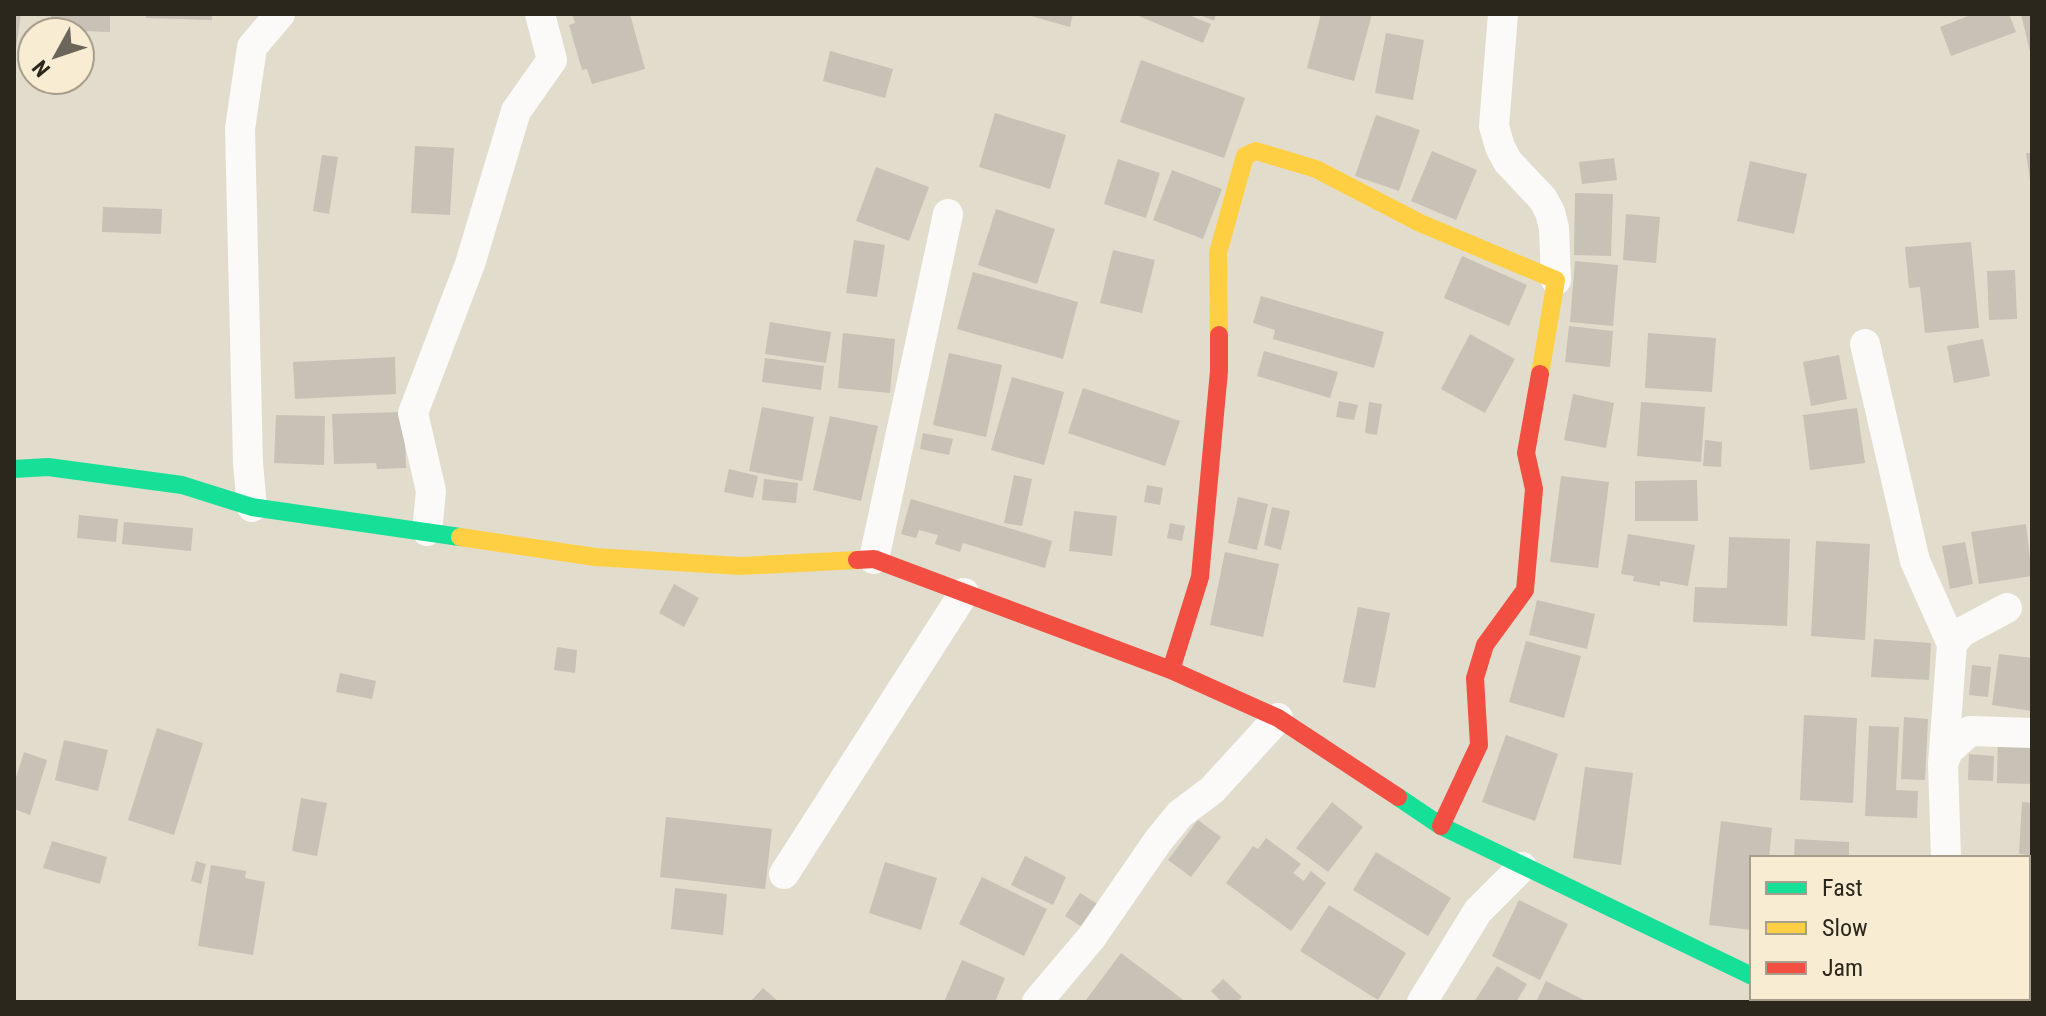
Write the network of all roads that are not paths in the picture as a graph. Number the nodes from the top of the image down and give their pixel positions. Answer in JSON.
{"nodes":[{"id":1,"x":280,"y":14,"type":"edge"},
{"id":2,"x":540,"y":14,"type":"edge"},
{"id":3,"x":1503,"y":14,"type":"edge"},
{"id":4,"x":948,"y":214,"type":"dead end"},
{"id":5,"x":1556,"y":280,"type":"junction"},
{"id":6,"x":1865,"y":344,"type":"dead end"},
{"id":7,"x":14,"y":469,"type":"edge"},
{"id":8,"x":252,"y":507,"type":"junction"},
{"id":9,"x":427,"y":531,"type":"junction"},
{"id":10,"x":874,"y":559,"type":"junction"},
{"id":11,"x":964,"y":593,"type":"junction"},
{"id":12,"x":2007,"y":608,"type":"dead end"},
{"id":13,"x":1952,"y":644,"type":"junction"},
{"id":14,"x":1171,"y":670,"type":"junction"},
{"id":15,"x":1278,"y":718,"type":"junction"},
{"id":16,"x":2032,"y":733,"type":"edge"},
{"id":17,"x":1943,"y":764,"type":"junction"},
{"id":18,"x":1441,"y":826,"type":"junction"},
{"id":19,"x":1946,"y":856,"type":"edge"},
{"id":20,"x":1522,"y":867,"type":"junction"},
{"id":21,"x":784,"y":874,"type":"dead end"},
{"id":22,"x":1750,"y":975,"type":"edge"},
{"id":23,"x":1037,"y":1002,"type":"edge"},
{"id":24,"x":1422,"y":1002,"type":"edge"}],
"edges":[{"from":1,"to":8,"type":"street"},
{"from":2,"to":9,"type":"street"},
{"from":3,"to":5,"type":"street"},
{"from":4,"to":10,"type":"street"},
{"from":5,"to":14,"type":"street"},
{"from":5,"to":18,"type":"street"},
{"from":6,"to":13,"type":"street"},
{"from":7,"to":8,"type":"street"},
{"from":8,"to":9,"type":"street"},
{"from":9,"to":10,"type":"street"},
{"from":10,"to":11,"type":"street"},
{"from":11,"to":14,"type":"street"},
{"from":11,"to":21,"type":"street"},
{"from":12,"to":13,"type":"street"},
{"from":13,"to":17,"type":"street"},
{"from":14,"to":15,"type":"street"},
{"from":15,"to":18,"type":"street"},
{"from":15,"to":23,"type":"street"},
{"from":16,"to":17,"type":"street"},
{"from":17,"to":19,"type":"street"},
{"from":18,"to":20,"type":"street"},
{"from":20,"to":22,"type":"street"},
{"from":20,"to":24,"type":"street"}]}
